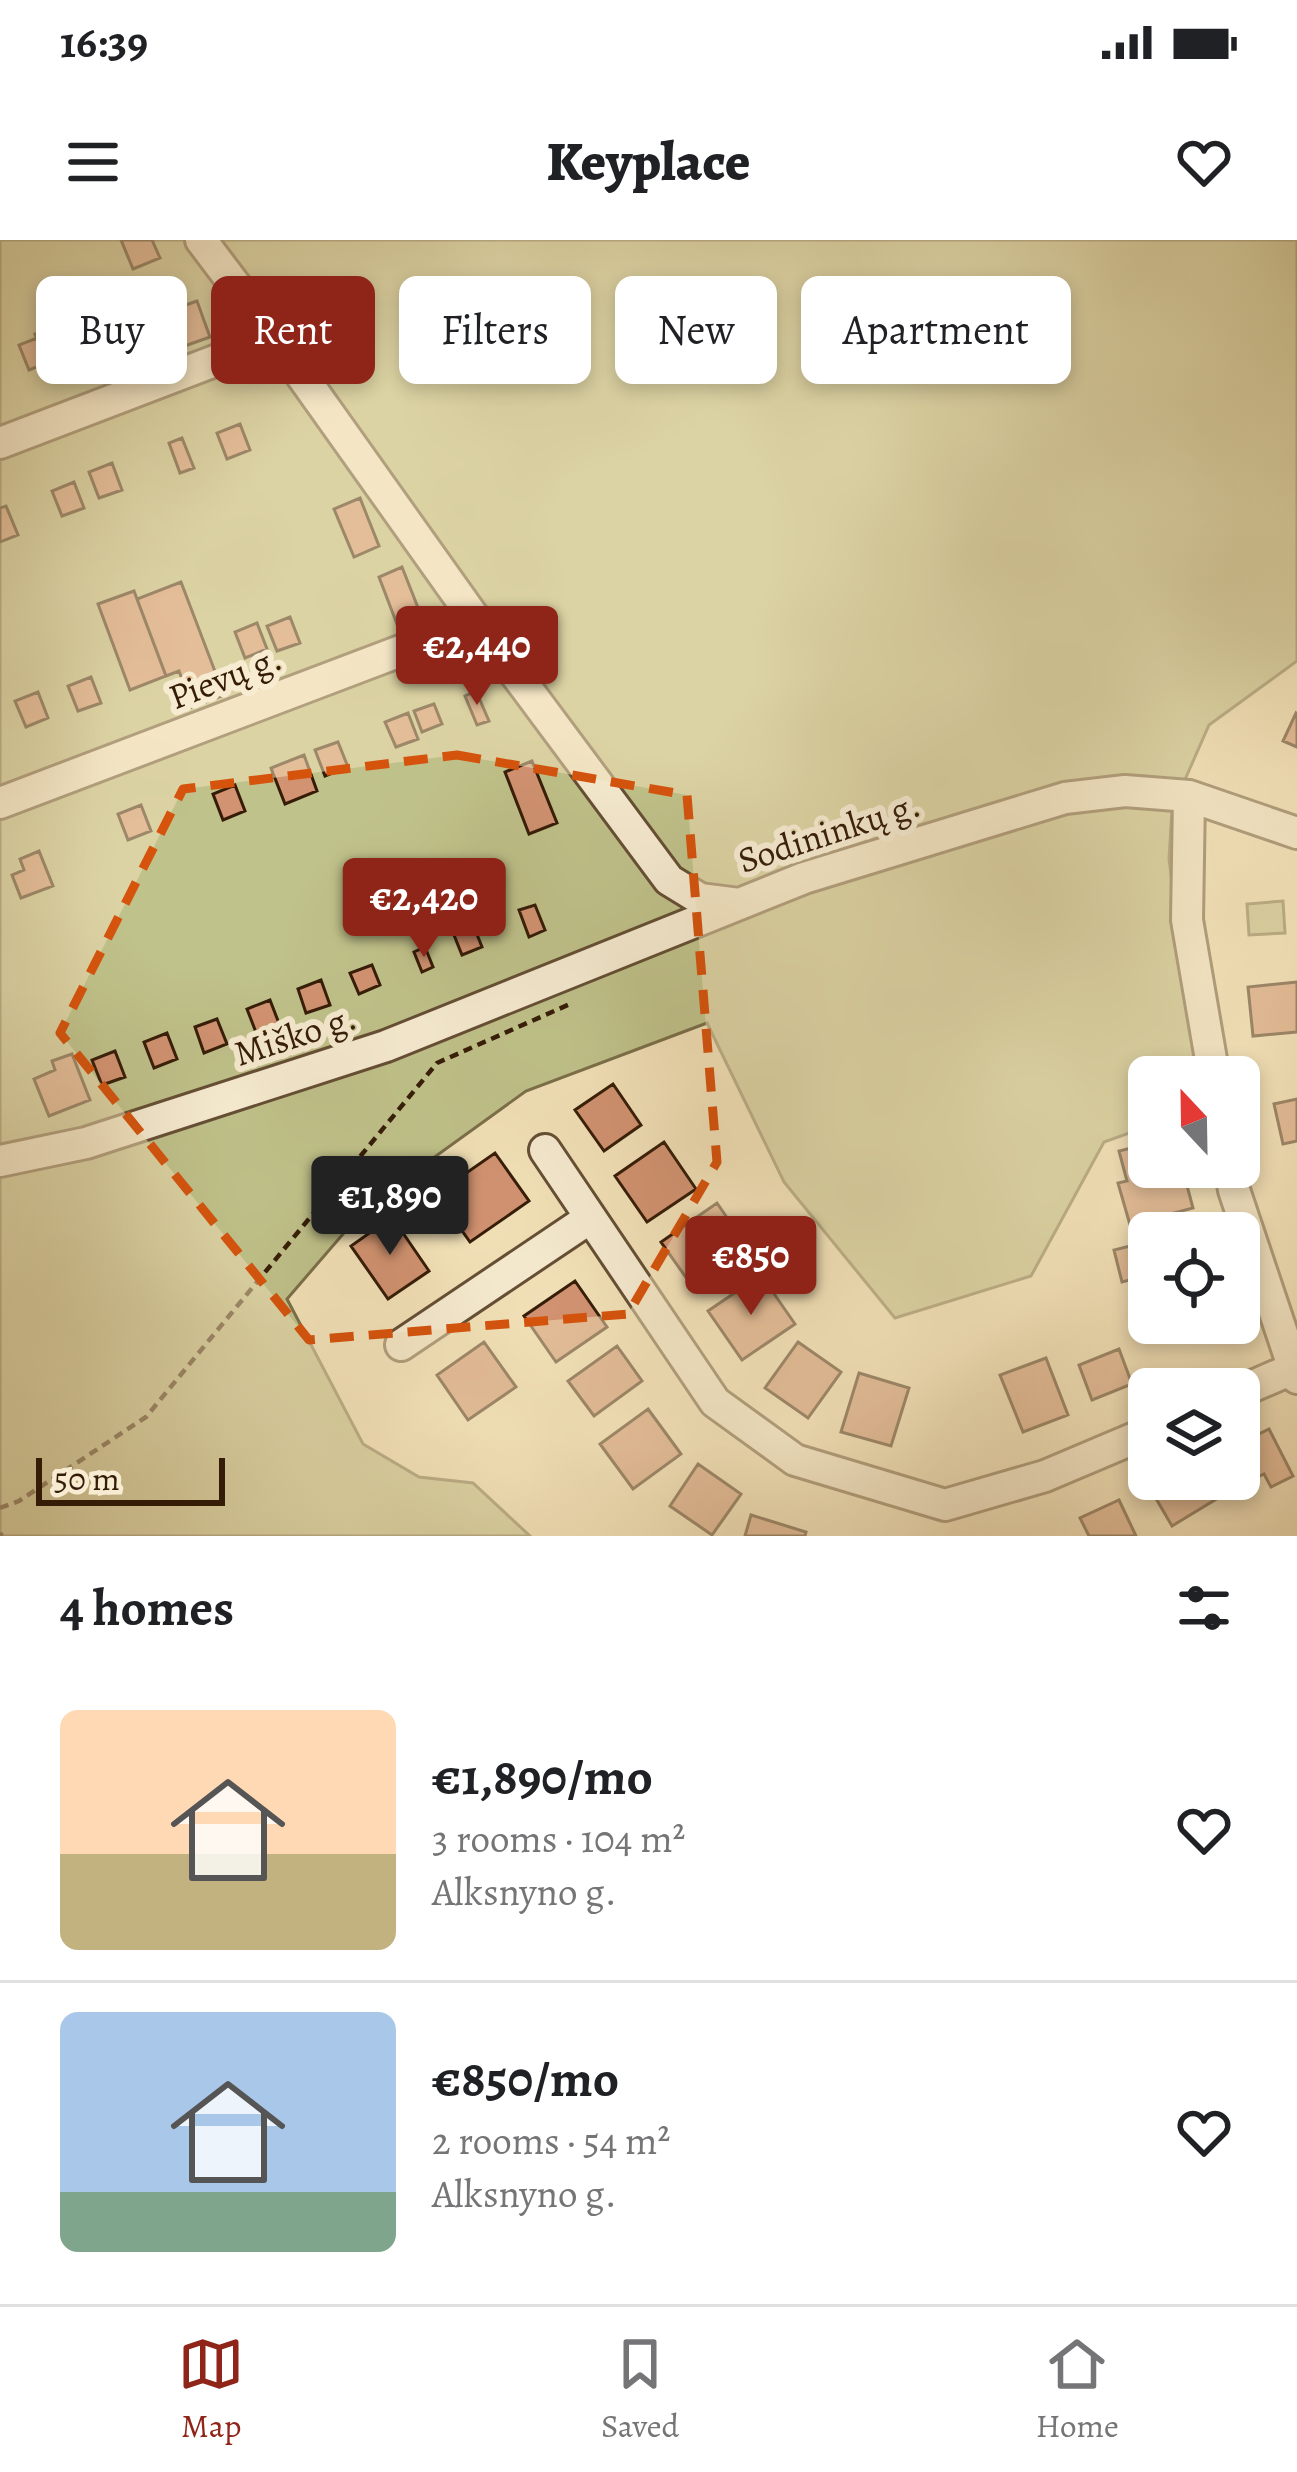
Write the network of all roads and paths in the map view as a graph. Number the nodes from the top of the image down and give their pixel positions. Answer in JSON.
{"nodes":[{"id":1,"x":200,"y":240,"type":"edge"},
{"id":2,"x":228,"y":276,"type":"edge"},
{"id":3,"x":211,"y":362,"type":"edge"},
{"id":4,"x":308,"y":384,"type":"edge"},
{"id":5,"x":0,"y":442,"type":"edge"},
{"id":6,"x":477,"y":622,"type":"junction"},
{"id":7,"x":1189,"y":796,"type":"junction"},
{"id":8,"x":0,"y":803,"type":"edge"},
{"id":9,"x":1297,"y":833,"type":"edge"},
{"id":10,"x":739,"y":904,"type":"junction"},
{"id":11,"x":583,"y":998,"type":"dead end"},
{"id":12,"x":1210,"y":1056,"type":"edge"},
{"id":13,"x":544,"y":1150,"type":"dead end"},
{"id":14,"x":0,"y":1161,"type":"edge"},
{"id":15,"x":1234,"y":1188,"type":"edge"},
{"id":16,"x":590,"y":1218,"type":"junction"},
{"id":17,"x":401,"y":1346,"type":"dead end"},
{"id":18,"x":1294,"y":1373,"type":"edge"},
{"id":19,"x":1260,"y":1385,"type":"edge"},
{"id":20,"x":1128,"y":1441,"type":"edge"},
{"id":21,"x":0,"y":1508,"type":"edge"}],
"edges":[{"from":1,"to":2,"type":"street","name":"Sodininkų g."},
{"from":3,"to":5,"type":"street"},
{"from":4,"to":6,"type":"street","name":"Sodininkų g."},
{"from":6,"to":8,"type":"street","name":"Pievų g."},
{"from":6,"to":10,"type":"street","name":"Sodininkų g."},
{"from":7,"to":9,"type":"street","name":"Sodininkų g."},
{"from":7,"to":10,"type":"street","name":"Sodininkų g."},
{"from":7,"to":12,"type":"street"},
{"from":10,"to":14,"type":"street","name":"Miško g."},
{"from":11,"to":21,"type":"path"},
{"from":13,"to":16,"type":"street"},
{"from":15,"to":18,"type":"street"},
{"from":16,"to":17,"type":"street"},
{"from":16,"to":20,"type":"street"},
{"from":18,"to":19,"type":"street"}]}
